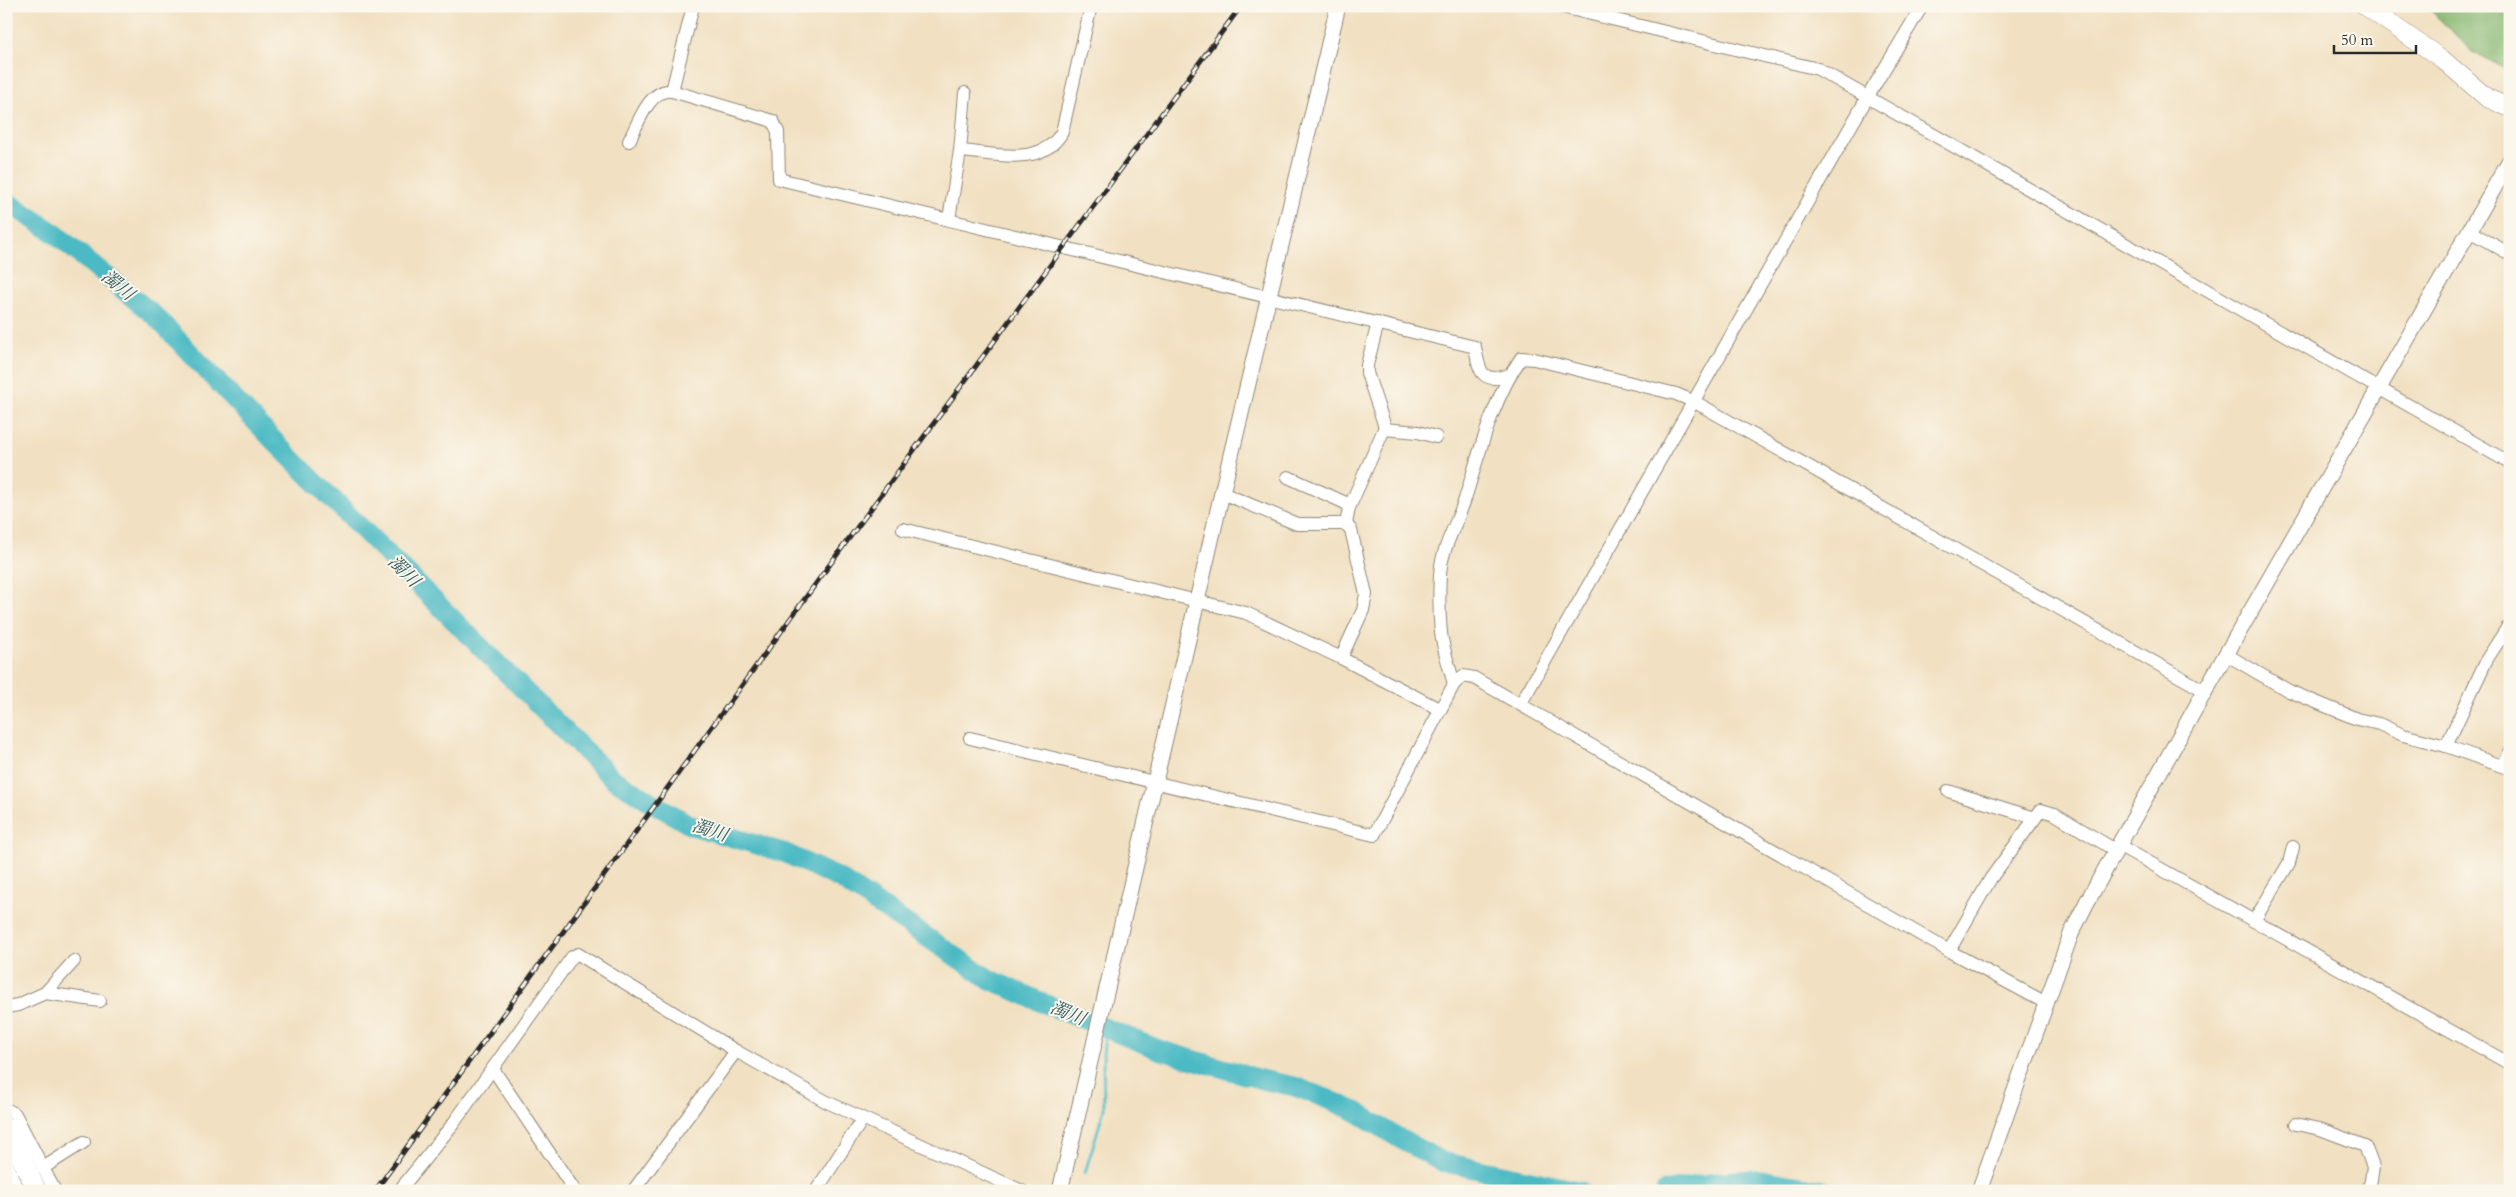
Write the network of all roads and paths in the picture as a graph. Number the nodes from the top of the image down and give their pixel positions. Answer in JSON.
{"nodes":[{"id":1,"x":693,"y":6,"type":"edge"},
{"id":2,"x":1091,"y":6,"type":"edge"},
{"id":3,"x":1338,"y":6,"type":"edge"},
{"id":4,"x":1558,"y":6,"type":"edge"},
{"id":5,"x":1922,"y":6,"type":"edge"},
{"id":6,"x":2365,"y":6,"type":"edge"},
{"id":7,"x":672,"y":92,"type":"junction"},
{"id":8,"x":965,"y":93,"type":"dead end"},
{"id":9,"x":1867,"y":98,"type":"junction"},
{"id":10,"x":2510,"y":108,"type":"edge"},
{"id":11,"x":629,"y":141,"type":"dead end"},
{"id":12,"x":960,"y":151,"type":"junction"},
{"id":13,"x":2510,"y":160,"type":"edge"},
{"id":14,"x":949,"y":219,"type":"junction"},
{"id":15,"x":2469,"y":231,"type":"junction"},
{"id":16,"x":2510,"y":254,"type":"edge"},
{"id":17,"x":1269,"y":297,"type":"junction"},
{"id":18,"x":1378,"y":323,"type":"junction"},
{"id":19,"x":1509,"y":375,"type":"junction"},
{"id":20,"x":2380,"y":388,"type":"junction"},
{"id":21,"x":1695,"y":402,"type":"junction"},
{"id":22,"x":1384,"y":429,"type":"junction"},
{"id":23,"x":1436,"y":436,"type":"dead end"},
{"id":24,"x":2510,"y":463,"type":"edge"},
{"id":25,"x":1288,"y":477,"type":"dead end"},
{"id":26,"x":1222,"y":493,"type":"junction"},
{"id":27,"x":1350,"y":505,"type":"junction"},
{"id":28,"x":1346,"y":524,"type":"junction"},
{"id":29,"x":903,"y":529,"type":"dead end"},
{"id":30,"x":1197,"y":602,"type":"junction"},
{"id":31,"x":2507,"y":628,"type":"dead end"},
{"id":32,"x":2227,"y":655,"type":"junction"},
{"id":33,"x":1341,"y":658,"type":"junction"},
{"id":34,"x":1454,"y":684,"type":"junction"},
{"id":35,"x":2205,"y":691,"type":"junction"},
{"id":36,"x":1521,"y":703,"type":"junction"},
{"id":37,"x":1439,"y":709,"type":"junction"},
{"id":38,"x":970,"y":738,"type":"dead end"},
{"id":39,"x":2446,"y":746,"type":"junction"},
{"id":40,"x":2510,"y":752,"type":"edge"},
{"id":41,"x":2506,"y":768,"type":"edge"},
{"id":42,"x":1155,"y":781,"type":"junction"},
{"id":43,"x":1948,"y":791,"type":"dead end"},
{"id":44,"x":2035,"y":818,"type":"junction"},
{"id":45,"x":2293,"y":847,"type":"dead end"},
{"id":46,"x":2116,"y":848,"type":"junction"},
{"id":47,"x":2254,"y":921,"type":"junction"},
{"id":48,"x":1949,"y":951,"type":"junction"},
{"id":49,"x":74,"y":961,"type":"dead end"},
{"id":50,"x":45,"y":993,"type":"junction"},
{"id":51,"x":100,"y":1001,"type":"dead end"},
{"id":52,"x":2046,"y":1003,"type":"junction"},
{"id":53,"x":6,"y":1007,"type":"edge"},
{"id":54,"x":736,"y":1051,"type":"junction"},
{"id":55,"x":2510,"y":1064,"type":"edge"},
{"id":56,"x":493,"y":1069,"type":"junction"},
{"id":57,"x":6,"y":1109,"type":"edge"},
{"id":58,"x":862,"y":1120,"type":"junction"},
{"id":59,"x":2296,"y":1124,"type":"dead end"},
{"id":60,"x":6,"y":1127,"type":"edge"},
{"id":61,"x":84,"y":1142,"type":"dead end"},
{"id":62,"x":6,"y":1162,"type":"edge"},
{"id":63,"x":43,"y":1168,"type":"junction"},
{"id":64,"x":18,"y":1191,"type":"edge"},
{"id":65,"x":37,"y":1191,"type":"edge"},
{"id":66,"x":55,"y":1191,"type":"edge"},
{"id":67,"x":399,"y":1191,"type":"edge"},
{"id":68,"x":575,"y":1191,"type":"edge"},
{"id":69,"x":633,"y":1191,"type":"edge"},
{"id":70,"x":816,"y":1191,"type":"edge"},
{"id":71,"x":1022,"y":1191,"type":"edge"},
{"id":72,"x":1060,"y":1191,"type":"edge"},
{"id":73,"x":1979,"y":1191,"type":"edge"},
{"id":74,"x":2369,"y":1191,"type":"edge"}],
"edges":[{"from":1,"to":7,"type":"street"},
{"from":2,"to":12,"type":"street"},
{"from":3,"to":17,"type":"street"},
{"from":4,"to":9,"type":"street"},
{"from":5,"to":9,"type":"street"},
{"from":6,"to":10,"type":"main road"},
{"from":7,"to":11,"type":"street"},
{"from":7,"to":14,"type":"street"},
{"from":8,"to":12,"type":"street"},
{"from":9,"to":20,"type":"street"},
{"from":9,"to":21,"type":"street"},
{"from":12,"to":14,"type":"street"},
{"from":13,"to":15,"type":"street"},
{"from":14,"to":17,"type":"street"},
{"from":15,"to":16,"type":"street"},
{"from":15,"to":20,"type":"street"},
{"from":17,"to":18,"type":"street"},
{"from":17,"to":26,"type":"street"},
{"from":18,"to":19,"type":"street"},
{"from":18,"to":22,"type":"street"},
{"from":19,"to":21,"type":"street"},
{"from":19,"to":34,"type":"street"},
{"from":20,"to":24,"type":"street"},
{"from":20,"to":32,"type":"street"},
{"from":21,"to":35,"type":"street"},
{"from":21,"to":36,"type":"street"},
{"from":22,"to":23,"type":"street"},
{"from":22,"to":27,"type":"street"},
{"from":25,"to":27,"type":"street"},
{"from":26,"to":28,"type":"street"},
{"from":26,"to":30,"type":"street"},
{"from":27,"to":28,"type":"street"},
{"from":28,"to":33,"type":"street"},
{"from":29,"to":30,"type":"street"},
{"from":30,"to":33,"type":"street"},
{"from":30,"to":42,"type":"street"},
{"from":31,"to":39,"type":"street"},
{"from":32,"to":35,"type":"street"},
{"from":32,"to":39,"type":"street"},
{"from":33,"to":37,"type":"street"},
{"from":34,"to":36,"type":"street"},
{"from":34,"to":37,"type":"street"},
{"from":35,"to":46,"type":"street"},
{"from":36,"to":48,"type":"street"},
{"from":37,"to":42,"type":"street"},
{"from":38,"to":42,"type":"street"},
{"from":39,"to":41,"type":"street"},
{"from":40,"to":41,"type":"street"},
{"from":42,"to":72,"type":"street"},
{"from":43,"to":44,"type":"street"},
{"from":44,"to":46,"type":"street"},
{"from":44,"to":48,"type":"street"},
{"from":45,"to":47,"type":"street"},
{"from":46,"to":47,"type":"street"},
{"from":46,"to":52,"type":"street"},
{"from":47,"to":55,"type":"street"},
{"from":48,"to":52,"type":"street"},
{"from":49,"to":50,"type":"street"},
{"from":50,"to":51,"type":"street"},
{"from":50,"to":53,"type":"street"},
{"from":52,"to":73,"type":"street"},
{"from":54,"to":56,"type":"street"},
{"from":54,"to":58,"type":"street"},
{"from":54,"to":69,"type":"street"},
{"from":56,"to":67,"type":"street"},
{"from":56,"to":68,"type":"street"},
{"from":57,"to":63,"type":"street"},
{"from":58,"to":70,"type":"street"},
{"from":58,"to":71,"type":"street"},
{"from":59,"to":74,"type":"street"},
{"from":60,"to":65,"type":"main road"},
{"from":61,"to":63,"type":"street"},
{"from":62,"to":64,"type":"street"},
{"from":63,"to":66,"type":"street"}]}
